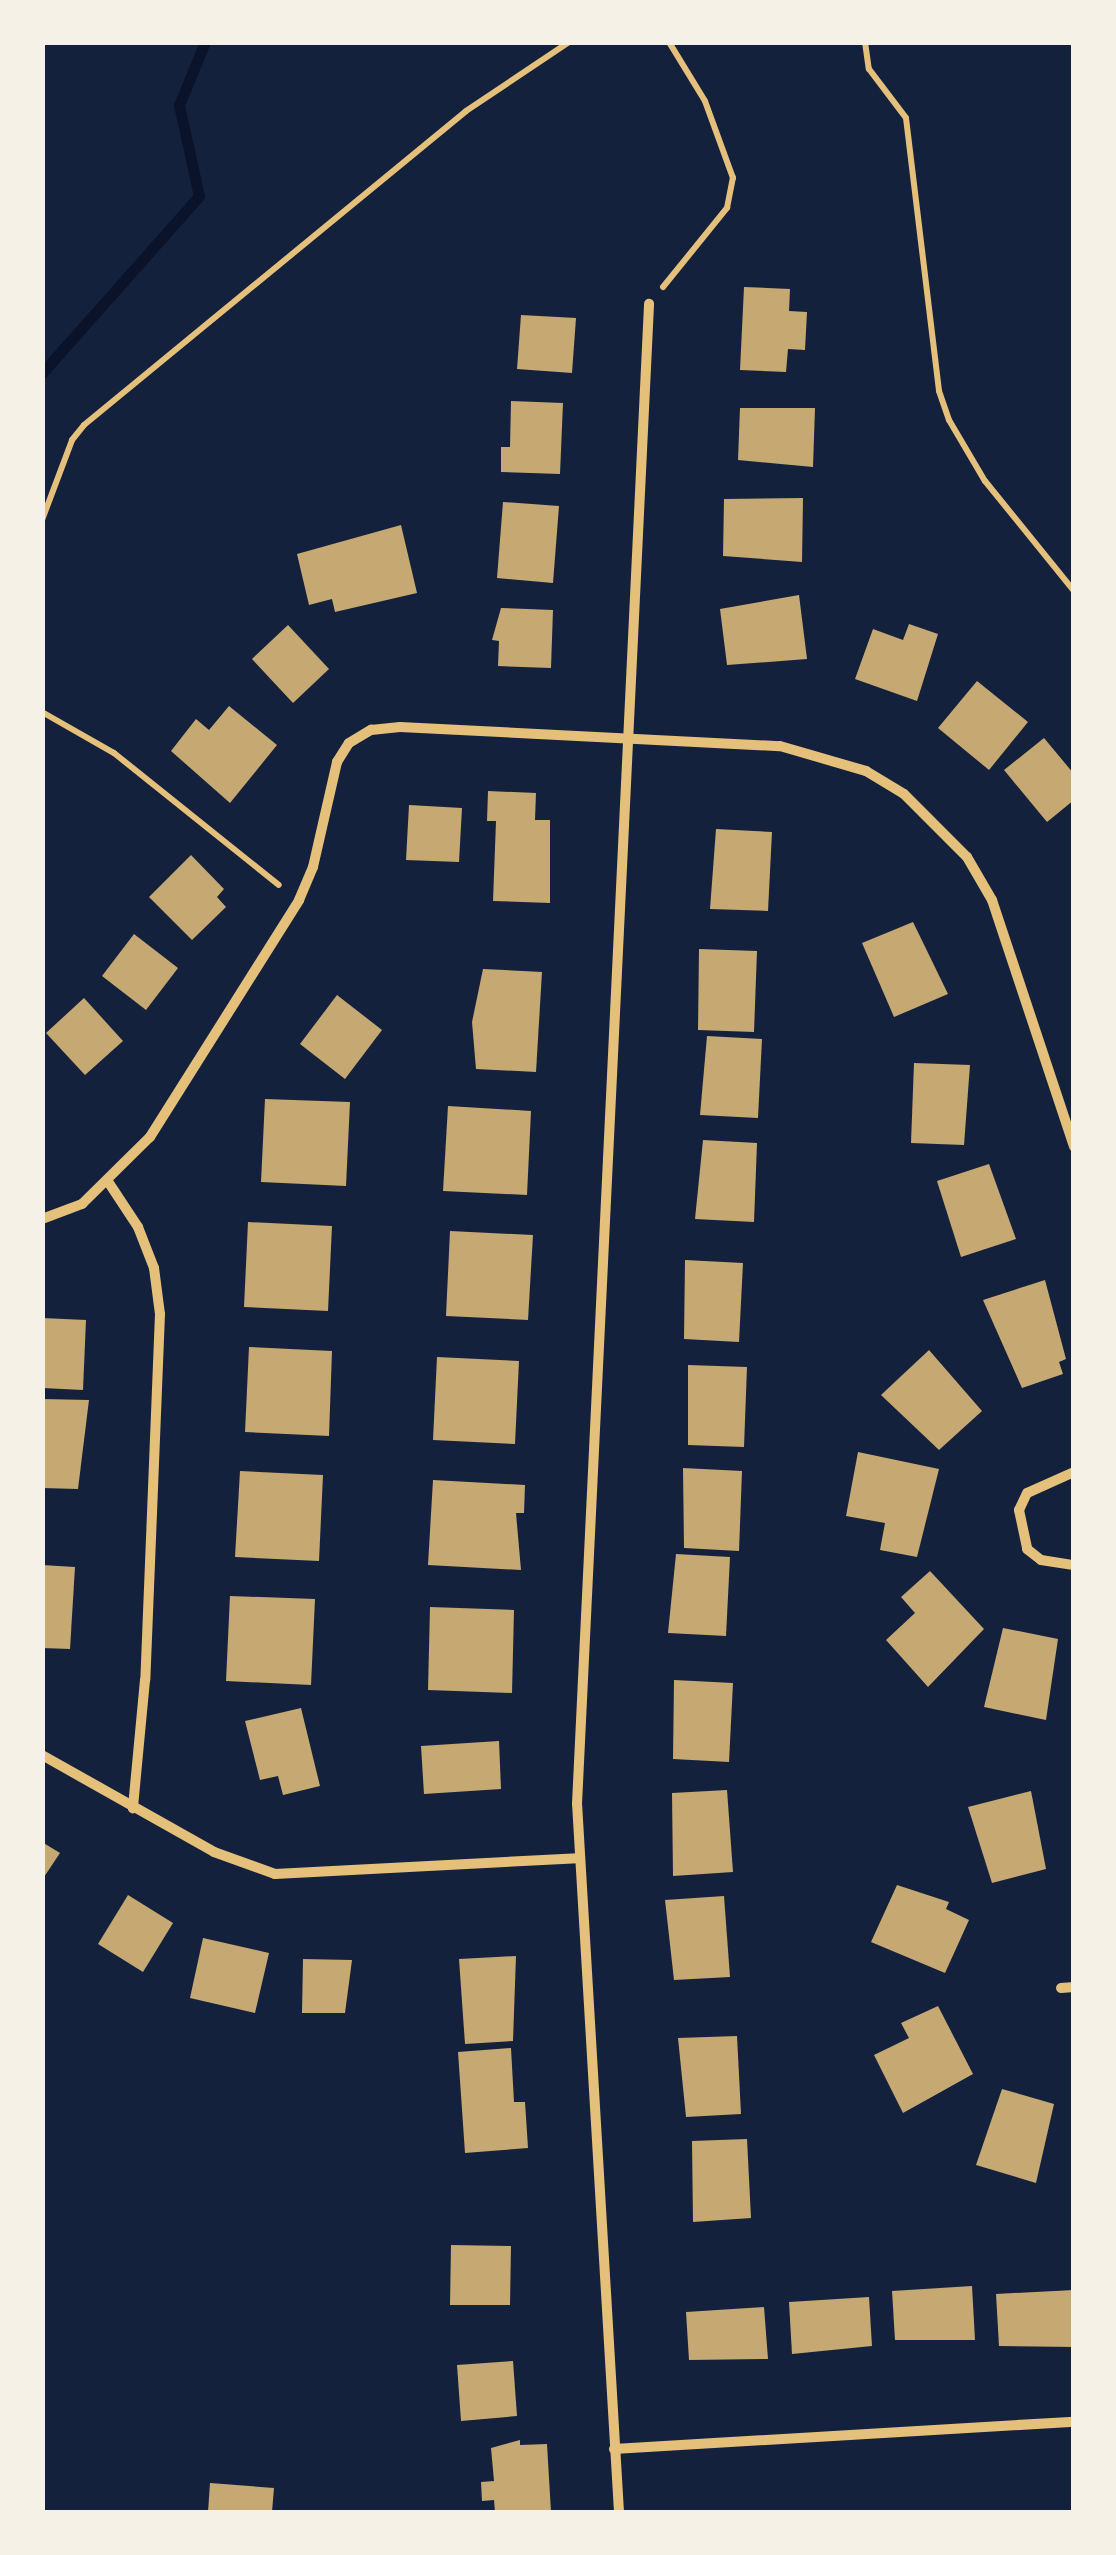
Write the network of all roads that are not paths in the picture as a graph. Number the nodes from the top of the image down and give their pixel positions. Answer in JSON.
{"nodes":[{"id":1,"x":650,"y":304,"type":"road end"},
{"id":2,"x":628,"y":734,"type":"junction"},
{"id":3,"x":1074,"y":1147,"type":"edge"},
{"id":4,"x":109,"y":1183,"type":"junction"},
{"id":5,"x":42,"y":1219,"type":"edge"},
{"id":6,"x":1074,"y":1472,"type":"edge"},
{"id":7,"x":1074,"y":1564,"type":"edge"},
{"id":8,"x":42,"y":1754,"type":"edge"},
{"id":9,"x":133,"y":1808,"type":"junction"},
{"id":10,"x":578,"y":1858,"type":"junction"},
{"id":11,"x":1074,"y":1987,"type":"edge"},
{"id":12,"x":1061,"y":1988,"type":"dead end"},
{"id":13,"x":1074,"y":2422,"type":"edge"},
{"id":14,"x":614,"y":2449,"type":"junction"},
{"id":15,"x":619,"y":2512,"type":"edge"}],
"edges":[{"from":1,"to":2,"type":"street"},
{"from":2,"to":3,"type":"street"},
{"from":2,"to":4,"type":"street"},
{"from":2,"to":10,"type":"street"},
{"from":4,"to":5,"type":"street"},
{"from":4,"to":9,"type":"street"},
{"from":6,"to":7,"type":"street"},
{"from":8,"to":9,"type":"street"},
{"from":9,"to":10,"type":"street"},
{"from":10,"to":14,"type":"street"},
{"from":11,"to":12,"type":"street"},
{"from":13,"to":14,"type":"street"},
{"from":14,"to":15,"type":"street"}]}
